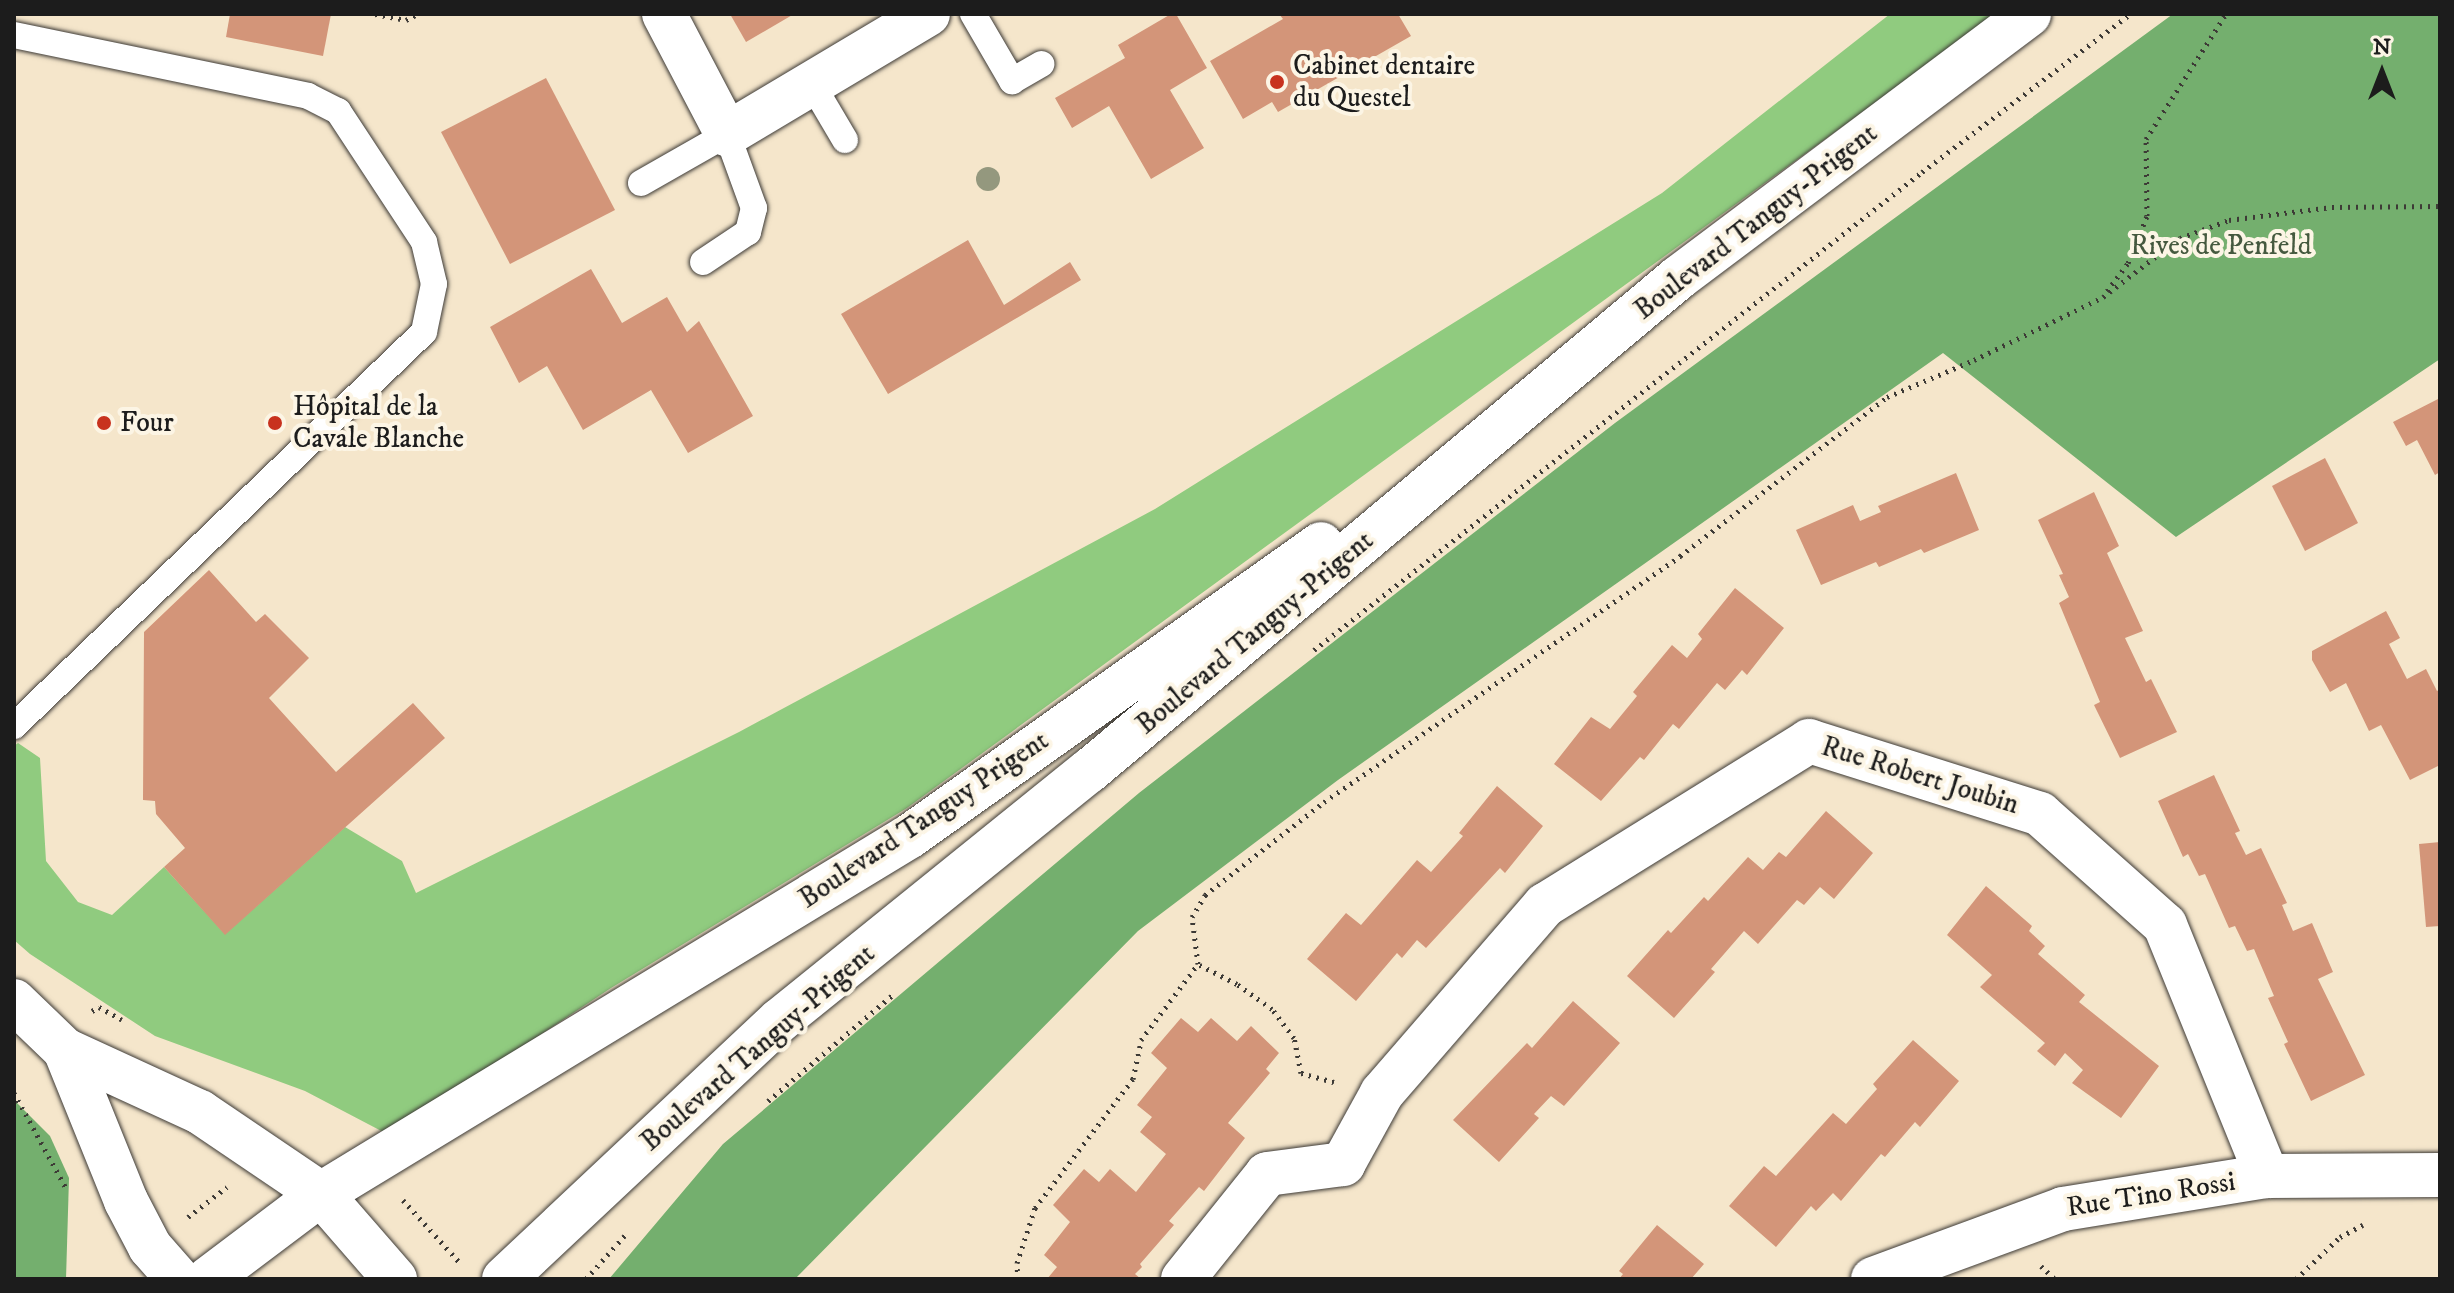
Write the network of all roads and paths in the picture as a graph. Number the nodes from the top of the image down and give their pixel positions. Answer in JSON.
{"nodes":[{"id":1,"x":375,"y":14,"type":"edge"},
{"id":2,"x":418,"y":14,"type":"edge"},
{"id":3,"x":664,"y":14,"type":"edge"},
{"id":4,"x":928,"y":14,"type":"edge"},
{"id":5,"x":973,"y":14,"type":"edge"},
{"id":6,"x":2029,"y":14,"type":"edge"},
{"id":7,"x":2130,"y":14,"type":"edge"},
{"id":8,"x":2226,"y":14,"type":"edge"},
{"id":9,"x":14,"y":35,"type":"edge"},
{"id":10,"x":1042,"y":64,"type":"dead end"},
{"id":11,"x":812,"y":84,"type":"junction"},
{"id":12,"x":727,"y":134,"type":"junction"},
{"id":13,"x":845,"y":140,"type":"dead end"},
{"id":14,"x":641,"y":183,"type":"dead end"},
{"id":15,"x":2440,"y":206,"type":"edge"},
{"id":16,"x":703,"y":262,"type":"dead end"},
{"id":17,"x":2103,"y":297,"type":"junction"},
{"id":18,"x":1597,"y":349,"type":"junction"},
{"id":19,"x":1305,"y":656,"type":"dead end"},
{"id":20,"x":14,"y":726,"type":"edge"},
{"id":21,"x":1198,"y":964,"type":"junction"},
{"id":22,"x":903,"y":986,"type":"dead end"},
{"id":23,"x":14,"y":1001,"type":"edge"},
{"id":24,"x":65,"y":1050,"type":"junction"},
{"id":25,"x":1382,"y":1093,"type":"junction"},
{"id":26,"x":758,"y":1109,"type":"dead end"},
{"id":27,"x":2440,"y":1175,"type":"edge"},
{"id":28,"x":2267,"y":1176,"type":"junction"},
{"id":29,"x":321,"y":1194,"type":"junction"},
{"id":30,"x":2365,"y":1224,"type":"dead end"},
{"id":31,"x":635,"y":1225,"type":"dead end"},
{"id":32,"x":178,"y":1279,"type":"edge"},
{"id":33,"x":208,"y":1279,"type":"edge"},
{"id":34,"x":395,"y":1279,"type":"edge"},
{"id":35,"x":504,"y":1279,"type":"edge"},
{"id":36,"x":586,"y":1279,"type":"edge"},
{"id":37,"x":1018,"y":1279,"type":"edge"},
{"id":38,"x":1183,"y":1279,"type":"edge"},
{"id":39,"x":1873,"y":1279,"type":"edge"},
{"id":40,"x":2296,"y":1279,"type":"edge"}],
"edges":[{"from":1,"to":2,"type":"path"},
{"from":3,"to":12,"type":"main road"},
{"from":4,"to":11,"type":"main road"},
{"from":5,"to":10,"type":"lane"},
{"from":6,"to":18,"type":"main road","name":"Boulevard Tanguy-Prigent"},
{"from":7,"to":19,"type":"path"},
{"from":8,"to":17,"type":"path"},
{"from":9,"to":20,"type":"lane"},
{"from":11,"to":12,"type":"main road"},
{"from":11,"to":13,"type":"lane"},
{"from":12,"to":14,"type":"lane"},
{"from":12,"to":16,"type":"lane"},
{"from":15,"to":17,"type":"path"},
{"from":17,"to":21,"type":"path"},
{"from":18,"to":29,"type":"main road","name":"Boulevard Tanguy Prigent"},
{"from":18,"to":35,"type":"main road","name":"Boulevard Tanguy-Prigent"},
{"from":21,"to":25,"type":"path"},
{"from":21,"to":37,"type":"path"},
{"from":22,"to":26,"type":"path"},
{"from":23,"to":24,"type":"main road"},
{"from":24,"to":29,"type":"main road"},
{"from":24,"to":32,"type":"main road"},
{"from":25,"to":28,"type":"main road","name":"Rue Robert Joubin"},
{"from":25,"to":38,"type":"main road","name":"Rue Robert Joubin"},
{"from":27,"to":28,"type":"main road","name":"Rue Tino Rossi"},
{"from":28,"to":39,"type":"main road","name":"Rue Tino Rossi"},
{"from":29,"to":33,"type":"main road"},
{"from":29,"to":34,"type":"main road"},
{"from":30,"to":40,"type":"path"},
{"from":31,"to":36,"type":"path"}]}
